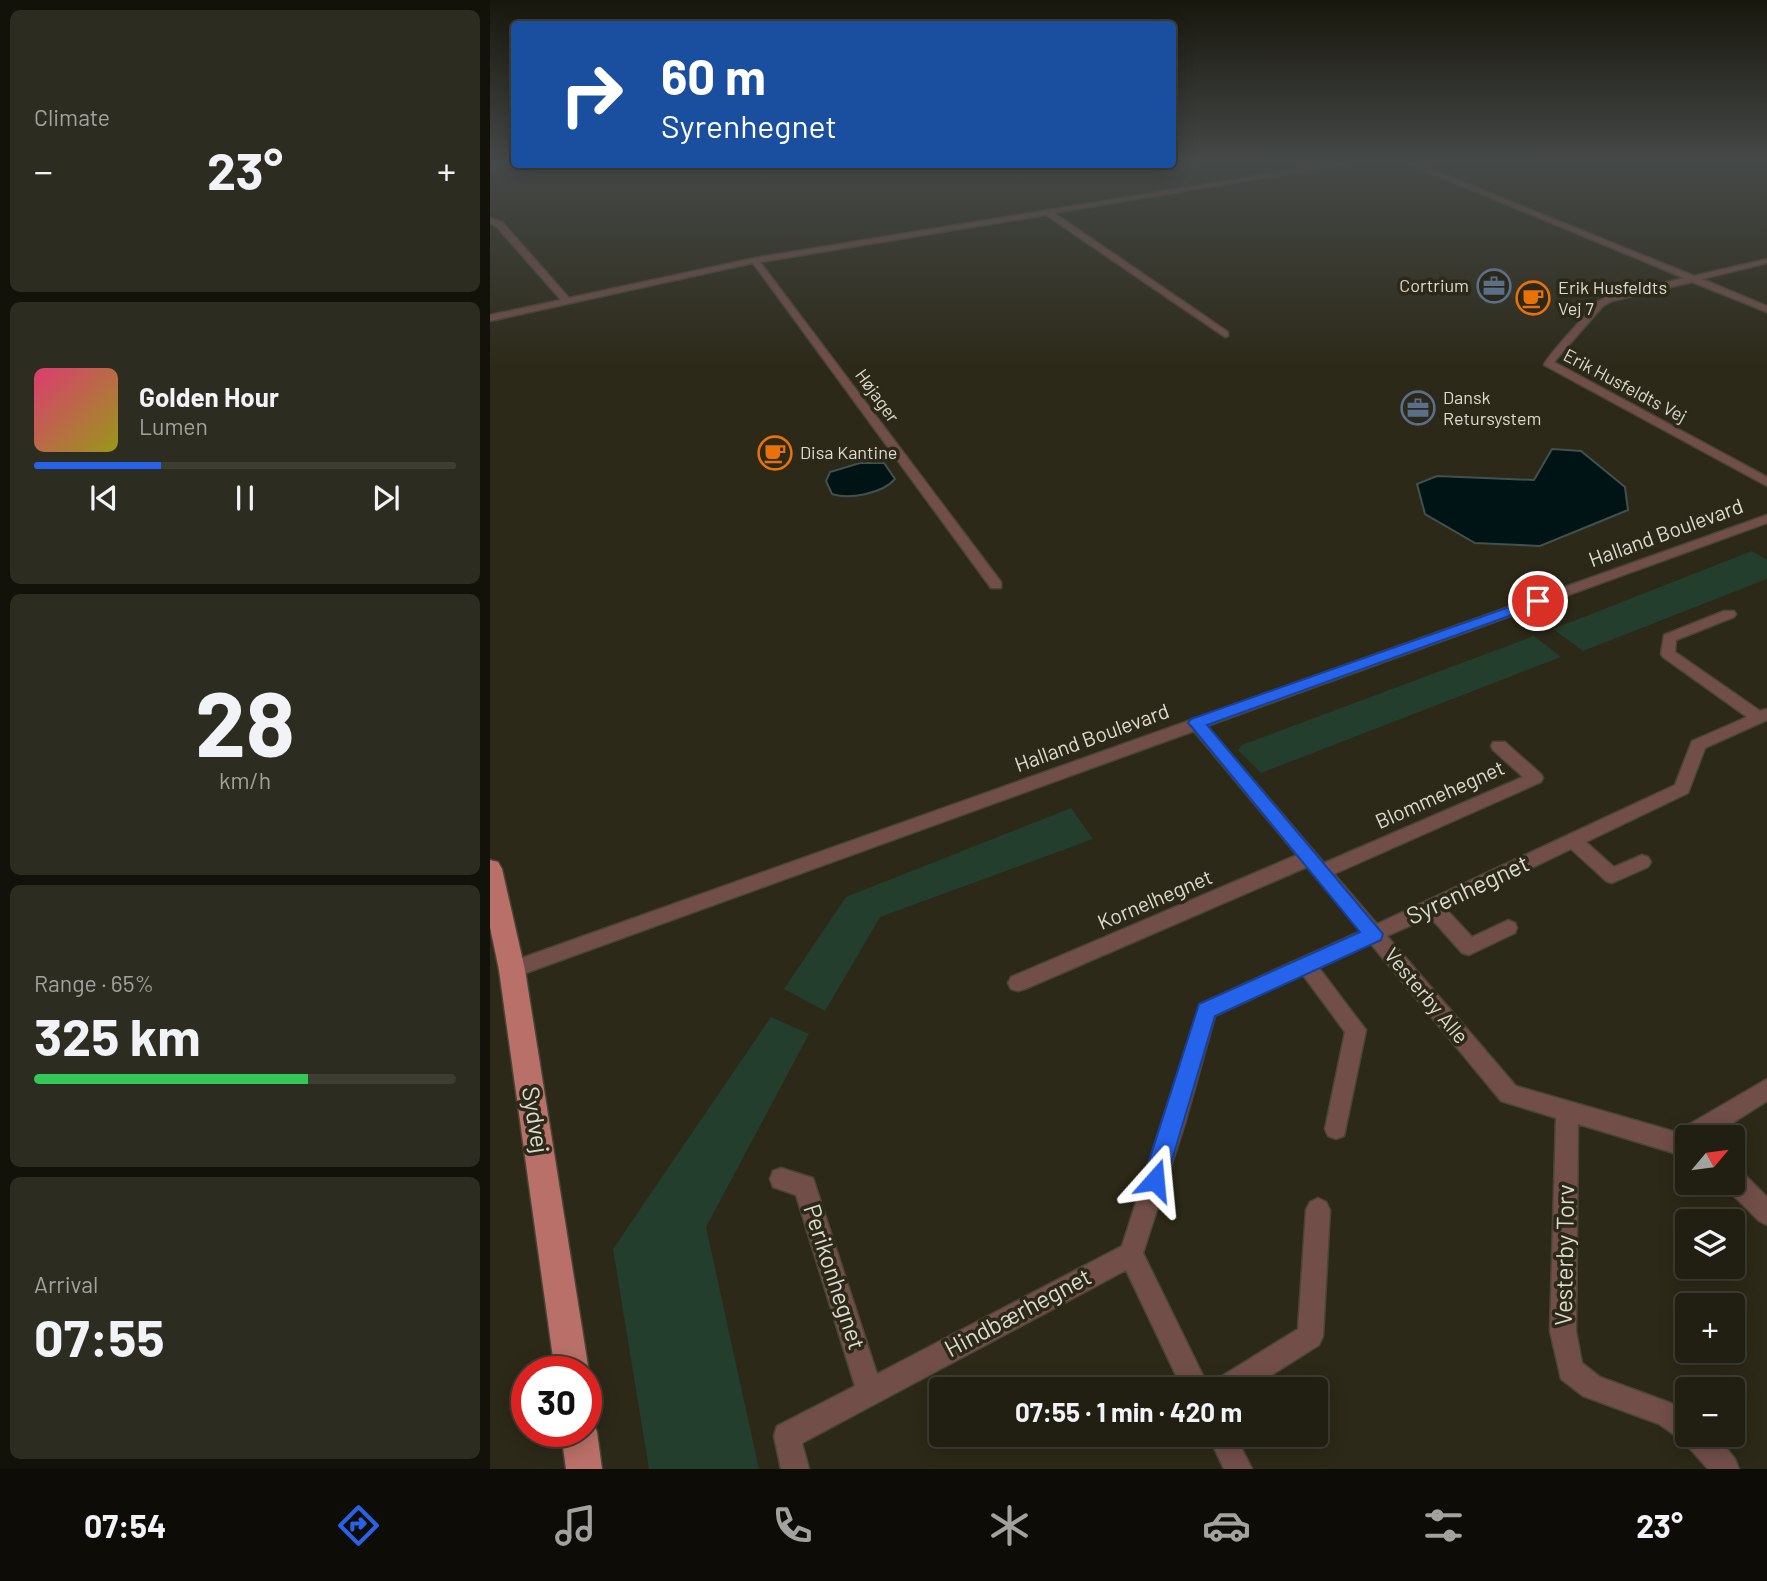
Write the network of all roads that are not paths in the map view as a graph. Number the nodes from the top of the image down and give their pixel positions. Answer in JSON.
{"nodes":[{"id":1,"x":506,"y":232,"type":"edge"},
{"id":2,"x":928,"y":232,"type":"edge"},
{"id":3,"x":1076,"y":232,"type":"edge"},
{"id":4,"x":1577,"y":232,"type":"edge"},
{"id":5,"x":755,"y":260,"type":"junction"},
{"id":6,"x":1767,"y":261,"type":"edge"},
{"id":7,"x":1693,"y":279,"type":"junction"},
{"id":8,"x":567,"y":301,"type":"junction"},
{"id":9,"x":1767,"y":309,"type":"edge"},
{"id":10,"x":490,"y":318,"type":"edge"},
{"id":11,"x":1225,"y":334,"type":"dead end"},
{"id":12,"x":1767,"y":482,"type":"edge"},
{"id":13,"x":1767,"y":519,"type":"edge"},
{"id":14,"x":996,"y":585,"type":"dead end"},
{"id":15,"x":1729,"y":614,"type":"dead end"},
{"id":16,"x":1763,"y":716,"type":"edge"},
{"id":17,"x":1196,"y":723,"type":"junction"},
{"id":18,"x":1499,"y":747,"type":"dead end"},
{"id":19,"x":1573,"y":841,"type":"junction"},
{"id":20,"x":1642,"y":862,"type":"dead end"},
{"id":21,"x":1315,"y":865,"type":"junction"},
{"id":22,"x":490,"y":869,"type":"edge"},
{"id":23,"x":1433,"y":907,"type":"junction"},
{"id":24,"x":1508,"y":928,"type":"dead end"},
{"id":25,"x":1374,"y":934,"type":"junction"},
{"id":26,"x":1306,"y":965,"type":"junction"},
{"id":27,"x":512,"y":970,"type":"junction"},
{"id":28,"x":1018,"y":983,"type":"dead end"},
{"id":29,"x":1767,"y":1089,"type":"edge"},
{"id":30,"x":1567,"y":1111,"type":"junction"},
{"id":31,"x":1709,"y":1125,"type":"edge"},
{"id":32,"x":1336,"y":1129,"type":"dead end"},
{"id":33,"x":1675,"y":1142,"type":"edge"},
{"id":34,"x":781,"y":1179,"type":"dead end"},
{"id":35,"x":1745,"y":1191,"type":"edge"},
{"id":36,"x":1318,"y":1210,"type":"dead end"},
{"id":37,"x":1767,"y":1213,"type":"edge"},
{"id":38,"x":1130,"y":1254,"type":"junction"},
{"id":39,"x":570,"y":1356,"type":"edge"},
{"id":40,"x":1192,"y":1377,"type":"edge"},
{"id":41,"x":1244,"y":1377,"type":"edge"},
{"id":42,"x":870,"y":1392,"type":"junction"},
{"id":43,"x":1675,"y":1420,"type":"edge"},
{"id":44,"x":581,"y":1447,"type":"edge"},
{"id":45,"x":1226,"y":1447,"type":"edge"},
{"id":46,"x":1708,"y":1447,"type":"edge"},
{"id":47,"x":584,"y":1469,"type":"edge"},
{"id":48,"x":794,"y":1469,"type":"edge"},
{"id":49,"x":1238,"y":1469,"type":"edge"},
{"id":50,"x":1725,"y":1469,"type":"edge"}],
"edges":[{"from":1,"to":8,"type":"street"},
{"from":2,"to":5,"type":"street"},
{"from":3,"to":11,"type":"street"},
{"from":4,"to":7,"type":"street"},
{"from":5,"to":8,"type":"street"},
{"from":5,"to":14,"type":"street","name":"Højager"},
{"from":6,"to":7,"type":"street"},
{"from":7,"to":9,"type":"street"},
{"from":7,"to":12,"type":"street","name":"Erik Husfeldts Vej"},
{"from":8,"to":10,"type":"street"},
{"from":13,"to":17,"type":"street","name":"Halland Boulevard"},
{"from":15,"to":16,"type":"street"},
{"from":16,"to":19,"type":"street","name":"Syrenhegnet"},
{"from":17,"to":21,"type":"street","name":"Vesterby Alle"},
{"from":17,"to":27,"type":"street","name":"Halland Boulevard"},
{"from":18,"to":21,"type":"street","name":"Blommehegnet"},
{"from":19,"to":20,"type":"street"},
{"from":19,"to":23,"type":"street","name":"Syrenhegnet"},
{"from":21,"to":25,"type":"street","name":"Vesterby Alle"},
{"from":21,"to":28,"type":"street","name":"Kornelhegnet"},
{"from":22,"to":27,"type":"main road","name":"Sydvej"},
{"from":23,"to":24,"type":"street"},
{"from":23,"to":25,"type":"street","name":"Syrenhegnet"},
{"from":25,"to":26,"type":"street","name":"Syrenhegnet"},
{"from":25,"to":30,"type":"street","name":"Vesterby Alle"},
{"from":26,"to":32,"type":"street"},
{"from":26,"to":38,"type":"street","name":"Syrenhegnet"},
{"from":27,"to":39,"type":"main road","name":"Sydvej"},
{"from":29,"to":31,"type":"street"},
{"from":30,"to":33,"type":"street","name":"Vesterby Alle"},
{"from":30,"to":43,"type":"street","name":"Vesterby Torv"},
{"from":34,"to":42,"type":"street","name":"Perikonhegnet"},
{"from":35,"to":37,"type":"street"},
{"from":36,"to":41,"type":"street"},
{"from":38,"to":40,"type":"street"},
{"from":38,"to":42,"type":"street","name":"Hindbærhegnet"},
{"from":42,"to":48,"type":"street","name":"Hindbærhegnet"},
{"from":44,"to":47,"type":"main road"},
{"from":45,"to":49,"type":"street"},
{"from":46,"to":50,"type":"street"}]}
